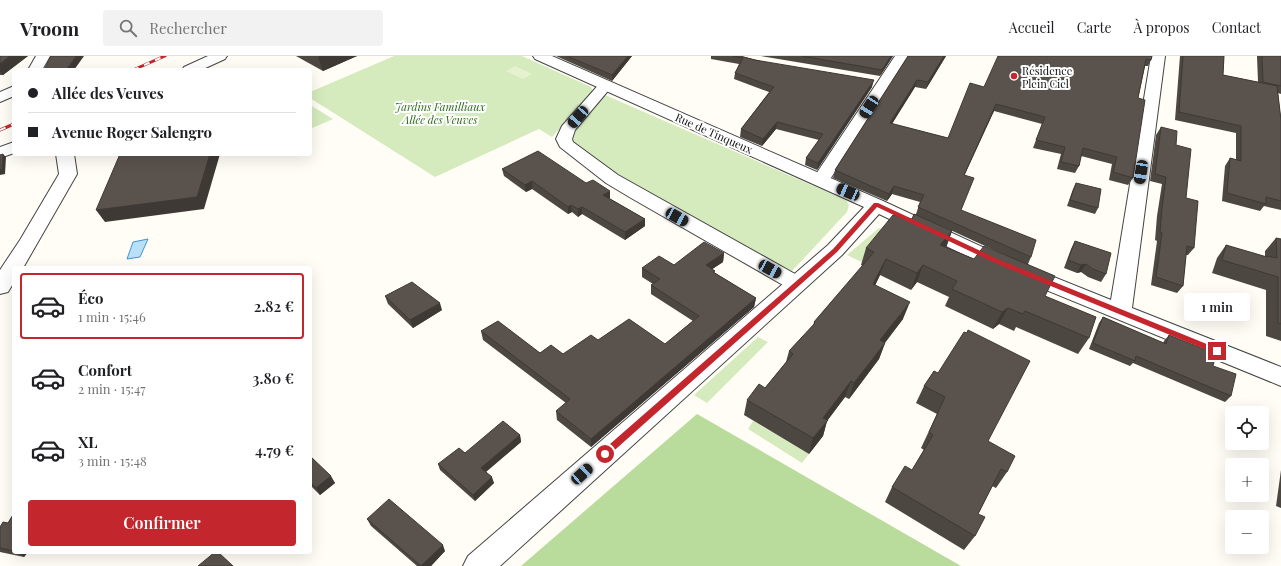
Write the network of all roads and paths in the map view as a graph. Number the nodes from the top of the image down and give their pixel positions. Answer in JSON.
{"nodes":[{"id":1,"x":43,"y":56,"type":"edge"},
{"id":2,"x":220,"y":56,"type":"edge"},
{"id":3,"x":540,"y":56,"type":"edge"},
{"id":4,"x":902,"y":56,"type":"edge"},
{"id":5,"x":1158,"y":56,"type":"edge"},
{"id":6,"x":37,"y":68,"type":"edge"},
{"id":7,"x":193,"y":68,"type":"edge"},
{"id":8,"x":870,"y":80,"type":"edge"},
{"id":9,"x":885,"y":83,"type":"junction"},
{"id":10,"x":606,"y":85,"type":"junction"},
{"id":11,"x":12,"y":91,"type":"edge"},
{"id":12,"x":0,"y":98,"type":"edge"},
{"id":13,"x":12,"y":148,"type":"edge"},
{"id":14,"x":0,"y":153,"type":"edge"},
{"id":15,"x":65,"y":156,"type":"edge"},
{"id":16,"x":821,"y":180,"type":"junction"},
{"id":17,"x":881,"y":207,"type":"junction"},
{"id":18,"x":14,"y":266,"type":"edge"},
{"id":19,"x":12,"y":269,"type":"edge"},
{"id":20,"x":797,"y":284,"type":"junction"},
{"id":21,"x":0,"y":288,"type":"edge"},
{"id":22,"x":1121,"y":303,"type":"junction"},
{"id":23,"x":1281,"y":377,"type":"edge"},
{"id":24,"x":478,"y":566,"type":"edge"}],
"edges":[{"from":1,"to":6,"type":"street"},
{"from":2,"to":7,"type":"street"},
{"from":3,"to":10,"type":"street","name":"Rue de Tinqueux"},
{"from":4,"to":9,"type":"street"},
{"from":5,"to":22,"type":"street"},
{"from":8,"to":9,"type":"street"},
{"from":9,"to":16,"type":"street"},
{"from":10,"to":16,"type":"street","name":"Rue de Tinqueux"},
{"from":10,"to":20,"type":"street"},
{"from":11,"to":12,"type":"street"},
{"from":13,"to":14,"type":"street"},
{"from":15,"to":18,"type":"street"},
{"from":16,"to":17,"type":"street","name":"Rue de Tinqueux"},
{"from":17,"to":20,"type":"street"},
{"from":17,"to":22,"type":"street","name":"Rue de Tinqueux"},
{"from":19,"to":21,"type":"street"},
{"from":20,"to":24,"type":"street"},
{"from":22,"to":23,"type":"street","name":"Rue de Tinqueux"}]}
